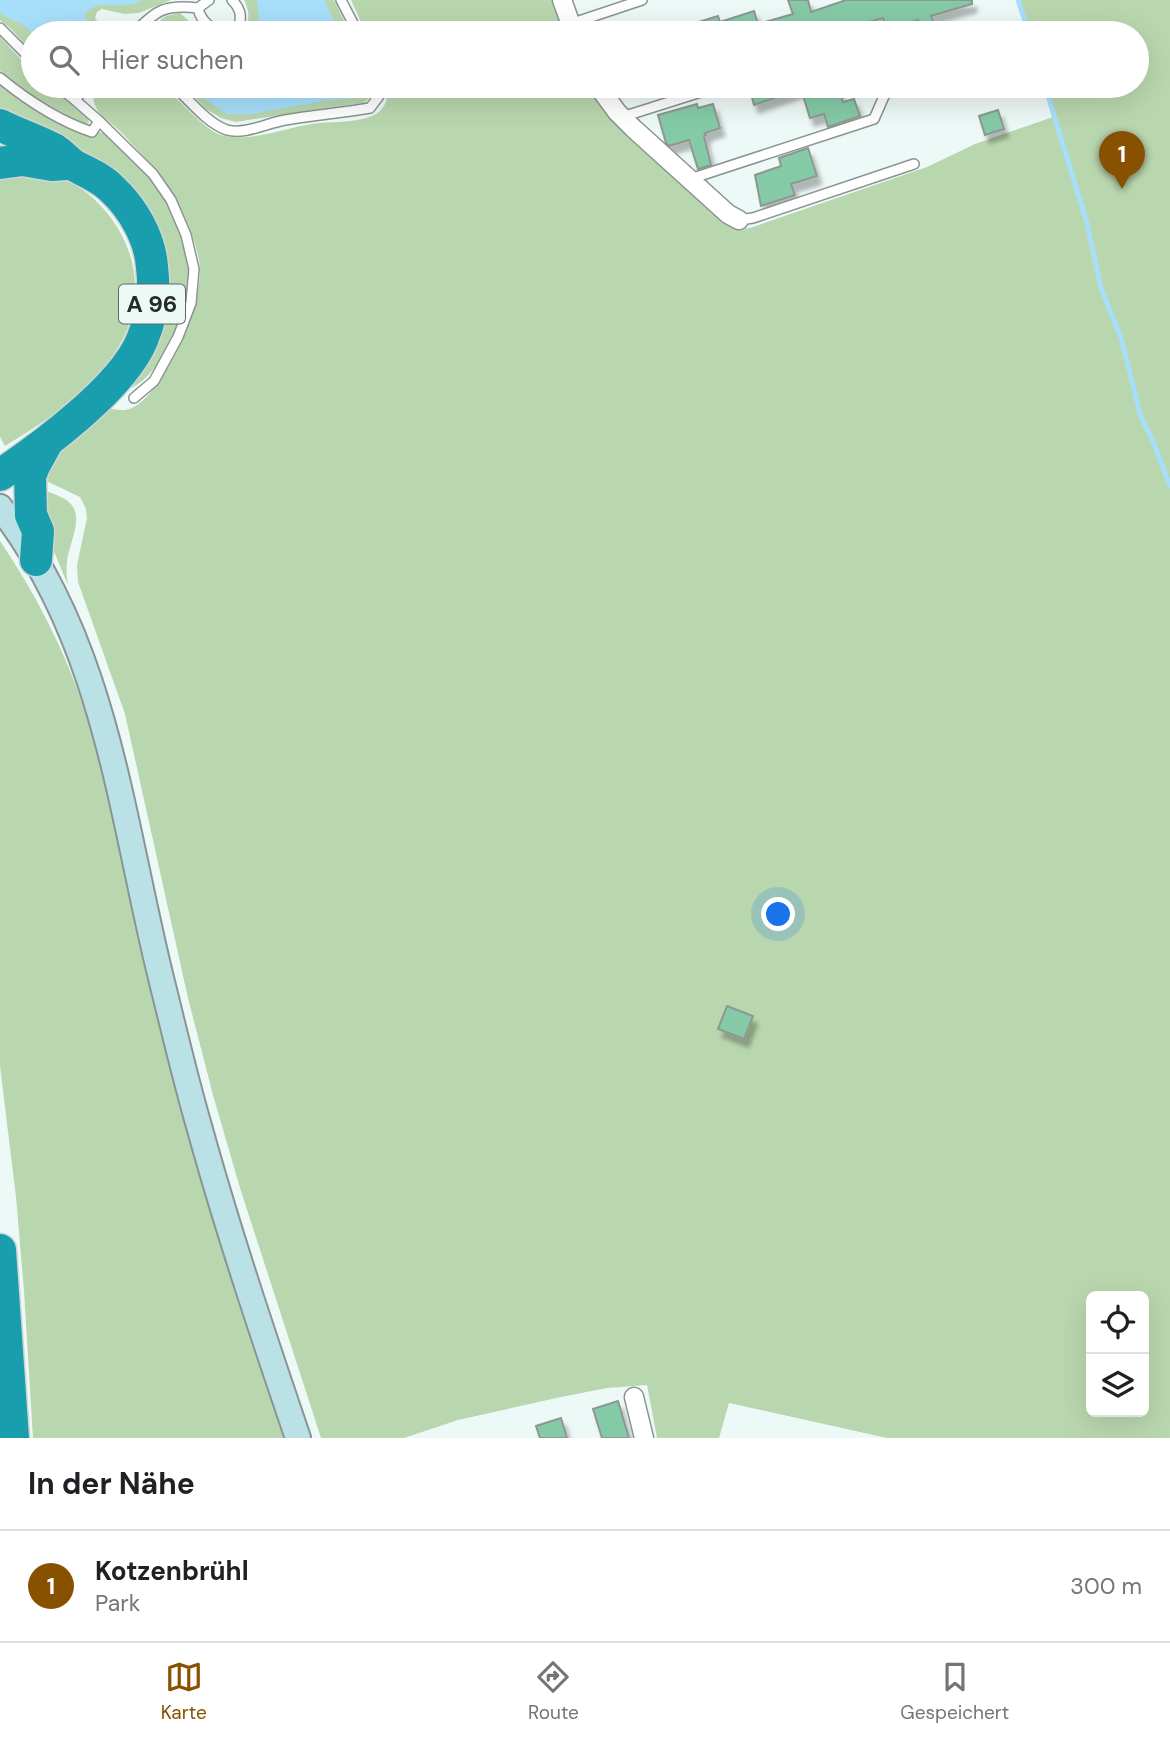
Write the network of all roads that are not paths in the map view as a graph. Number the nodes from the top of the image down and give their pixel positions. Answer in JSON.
{"nodes":[{"id":1,"x":209,"y":0,"type":"edge"},
{"id":2,"x":232,"y":0,"type":"edge"},
{"id":3,"x":341,"y":0,"type":"edge"},
{"id":4,"x":562,"y":0,"type":"edge"},
{"id":5,"x":642,"y":0,"type":"edge"},
{"id":6,"x":198,"y":8,"type":"junction"},
{"id":7,"x":146,"y":21,"type":"edge"},
{"id":8,"x":204,"y":21,"type":"edge"},
{"id":9,"x":241,"y":21,"type":"edge"},
{"id":10,"x":352,"y":21,"type":"edge"},
{"id":11,"x":569,"y":21,"type":"edge"},
{"id":12,"x":591,"y":21,"type":"edge"},
{"id":13,"x":0,"y":28,"type":"edge"},
{"id":14,"x":21,"y":49,"type":"edge"},
{"id":15,"x":0,"y":78,"type":"edge"},
{"id":16,"x":21,"y":92,"type":"edge"},
{"id":17,"x":29,"y":98,"type":"edge"},
{"id":18,"x":72,"y":98,"type":"edge"},
{"id":19,"x":186,"y":98,"type":"edge"},
{"id":20,"x":378,"y":98,"type":"edge"},
{"id":21,"x":607,"y":98,"type":"edge"},
{"id":22,"x":682,"y":98,"type":"edge"},
{"id":23,"x":883,"y":98,"type":"edge"},
{"id":24,"x":75,"y":100,"type":"joint"},
{"id":25,"x":622,"y":117,"type":"junction"},
{"id":26,"x":99,"y":121,"type":"junction"},
{"id":27,"x":0,"y":125,"type":"edge"},
{"id":28,"x":0,"y":163,"type":"edge"},
{"id":29,"x":71,"y":164,"type":"junction"},
{"id":30,"x":914,"y":164,"type":"dead end"},
{"id":31,"x":691,"y":179,"type":"junction"},
{"id":32,"x":739,"y":220,"type":"joint"},
{"id":33,"x":134,"y":398,"type":"dead end"},
{"id":34,"x":48,"y":440,"type":"junction"},
{"id":35,"x":0,"y":475,"type":"edge"},
{"id":36,"x":0,"y":506,"type":"edge"},
{"id":37,"x":36,"y":560,"type":"junction"},
{"id":38,"x":0,"y":1250,"type":"edge"},
{"id":39,"x":634,"y":1397,"type":"dead end"},
{"id":40,"x":13,"y":1438,"type":"edge"},
{"id":41,"x":298,"y":1438,"type":"edge"},
{"id":42,"x":644,"y":1438,"type":"edge"}],
"edges":[{"from":1,"to":6,"type":"lane"},
{"from":2,"to":9,"type":"lane"},
{"from":3,"to":10,"type":"lane"},
{"from":4,"to":11,"type":"street"},
{"from":5,"to":12,"type":"lane"},
{"from":6,"to":7,"type":"lane"},
{"from":6,"to":8,"type":"lane"},
{"from":13,"to":14,"type":"lane"},
{"from":15,"to":16,"type":"lane"},
{"from":17,"to":26,"type":"lane"},
{"from":18,"to":24,"type":"lane"},
{"from":19,"to":20,"type":"lane"},
{"from":21,"to":25,"type":"street"},
{"from":22,"to":25,"type":"lane"},
{"from":23,"to":31,"type":"lane"},
{"from":24,"to":26,"type":"lane"},
{"from":25,"to":31,"type":"street"},
{"from":26,"to":33,"type":"lane"},
{"from":27,"to":29,"type":"highway","number":"A 96"},
{"from":28,"to":29,"type":"highway"},
{"from":29,"to":34,"type":"highway","number":"A 96"},
{"from":30,"to":32,"type":"lane"},
{"from":31,"to":32,"type":"street"},
{"from":34,"to":35,"type":"highway","number":"A 96"},
{"from":34,"to":37,"type":"highway","number":"A 96"},
{"from":36,"to":37,"type":"street"},
{"from":37,"to":41,"type":"street"},
{"from":38,"to":40,"type":"highway"},
{"from":39,"to":42,"type":"street"}]}
